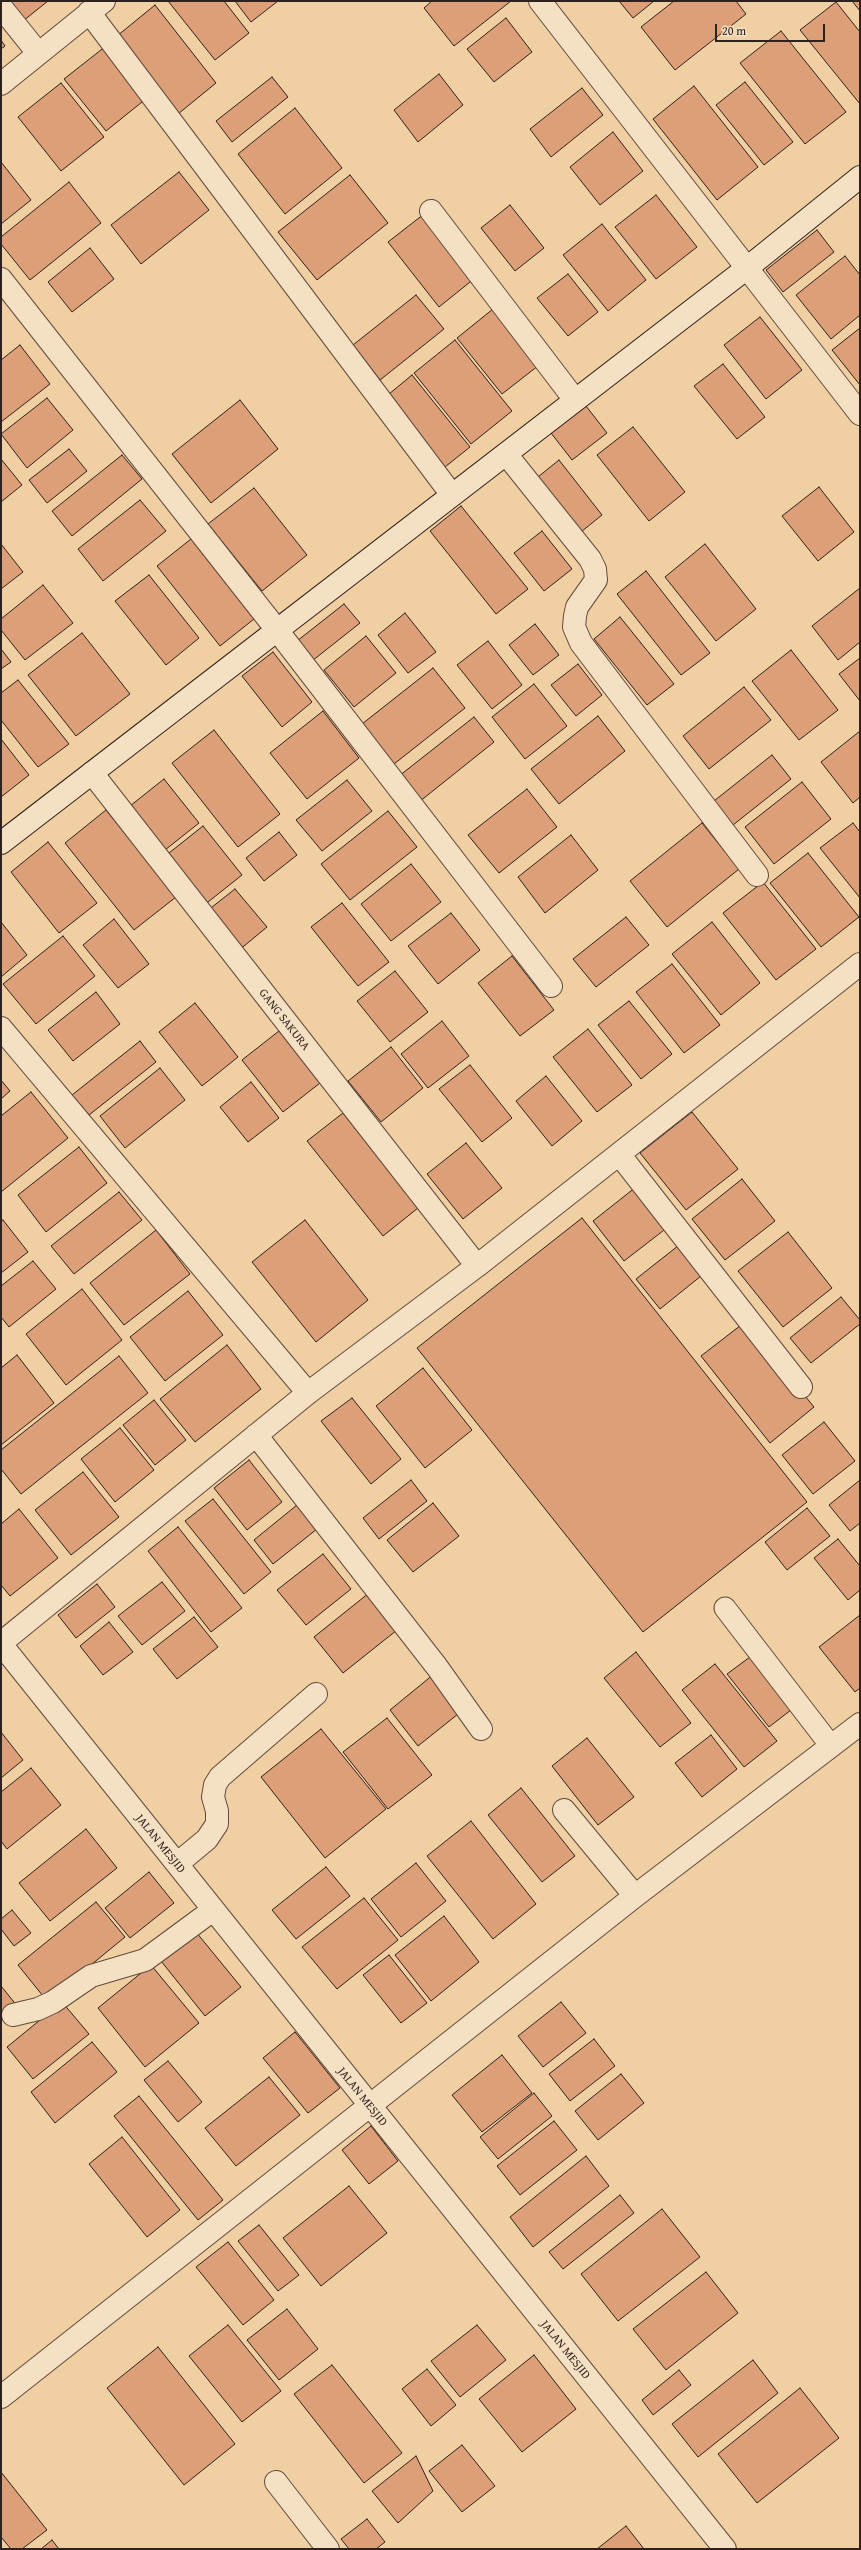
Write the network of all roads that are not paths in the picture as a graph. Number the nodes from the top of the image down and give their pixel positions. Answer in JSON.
{"nodes":[{"id":1,"x":540,"y":1,"type":"edge"},
{"id":2,"x":97,"y":6,"type":"edge"},
{"id":3,"x":1,"y":7,"type":"edge"},
{"id":4,"x":38,"y":53,"type":"junction"},
{"id":5,"x":1,"y":84,"type":"edge"},
{"id":6,"x":860,"y":177,"type":"edge"},
{"id":7,"x":431,"y":211,"type":"dead end"},
{"id":8,"x":747,"y":268,"type":"junction"},
{"id":9,"x":1,"y":278,"type":"edge"},
{"id":10,"x":575,"y":400,"type":"junction"},
{"id":11,"x":860,"y":414,"type":"edge"},
{"id":12,"x":506,"y":454,"type":"junction"},
{"id":13,"x":452,"y":495,"type":"junction"},
{"id":14,"x":277,"y":630,"type":"junction"},
{"id":15,"x":92,"y":773,"type":"junction"},
{"id":16,"x":4,"y":835,"type":"edge"},
{"id":17,"x":757,"y":875,"type":"dead end"},
{"id":18,"x":860,"y":964,"type":"edge"},
{"id":19,"x":551,"y":986,"type":"dead end"},
{"id":20,"x":1,"y":1028,"type":"edge"},
{"id":21,"x":619,"y":1154,"type":"junction"},
{"id":22,"x":477,"y":1266,"type":"junction"},
{"id":23,"x":801,"y":1387,"type":"dead end"},
{"id":24,"x":308,"y":1393,"type":"junction"},
{"id":25,"x":256,"y":1435,"type":"junction"},
{"id":26,"x":725,"y":1608,"type":"dead end"},
{"id":27,"x":1,"y":1643,"type":"edge"},
{"id":28,"x":316,"y":1694,"type":"dead end"},
{"id":29,"x":860,"y":1724,"type":"edge"},
{"id":30,"x":481,"y":1729,"type":"dead end"},
{"id":31,"x":831,"y":1746,"type":"junction"},
{"id":32,"x":564,"y":1810,"type":"dead end"},
{"id":33,"x":177,"y":1864,"type":"junction"},
{"id":34,"x":635,"y":1896,"type":"junction"},
{"id":35,"x":213,"y":1910,"type":"junction"},
{"id":36,"x":13,"y":2015,"type":"dead end"},
{"id":37,"x":370,"y":2106,"type":"junction"},
{"id":38,"x":1,"y":2396,"type":"edge"},
{"id":39,"x":276,"y":2482,"type":"dead end"},
{"id":40,"x":328,"y":2549,"type":"edge"},
{"id":41,"x":725,"y":2549,"type":"edge"}],
"edges":[{"from":1,"to":8,"type":"street"},
{"from":2,"to":4,"type":"street"},
{"from":2,"to":13,"type":"street"},
{"from":3,"to":4,"type":"street"},
{"from":4,"to":5,"type":"street"},
{"from":6,"to":8,"type":"street"},
{"from":7,"to":10,"type":"street"},
{"from":8,"to":10,"type":"street"},
{"from":8,"to":11,"type":"street"},
{"from":9,"to":14,"type":"street"},
{"from":10,"to":12,"type":"street"},
{"from":12,"to":13,"type":"street"},
{"from":12,"to":17,"type":"street"},
{"from":13,"to":14,"type":"street"},
{"from":14,"to":15,"type":"street"},
{"from":14,"to":19,"type":"street"},
{"from":15,"to":16,"type":"street"},
{"from":15,"to":22,"type":"street","name":"GANG SAKURA"},
{"from":18,"to":21,"type":"street"},
{"from":20,"to":24,"type":"street"},
{"from":21,"to":22,"type":"street"},
{"from":21,"to":23,"type":"street"},
{"from":22,"to":24,"type":"street"},
{"from":24,"to":25,"type":"street"},
{"from":25,"to":27,"type":"street"},
{"from":25,"to":30,"type":"street"},
{"from":26,"to":31,"type":"lane"},
{"from":27,"to":33,"type":"street","name":"JALAN MESJID"},
{"from":28,"to":33,"type":"street"},
{"from":29,"to":31,"type":"street"},
{"from":31,"to":34,"type":"street"},
{"from":32,"to":34,"type":"street"},
{"from":33,"to":35,"type":"street","name":"JALAN MESJID"},
{"from":34,"to":37,"type":"street"},
{"from":35,"to":36,"type":"street"},
{"from":35,"to":37,"type":"street","name":"JALAN MESJID"},
{"from":37,"to":38,"type":"street"},
{"from":37,"to":41,"type":"street","name":"JALAN MESJID"},
{"from":39,"to":40,"type":"street"}]}
